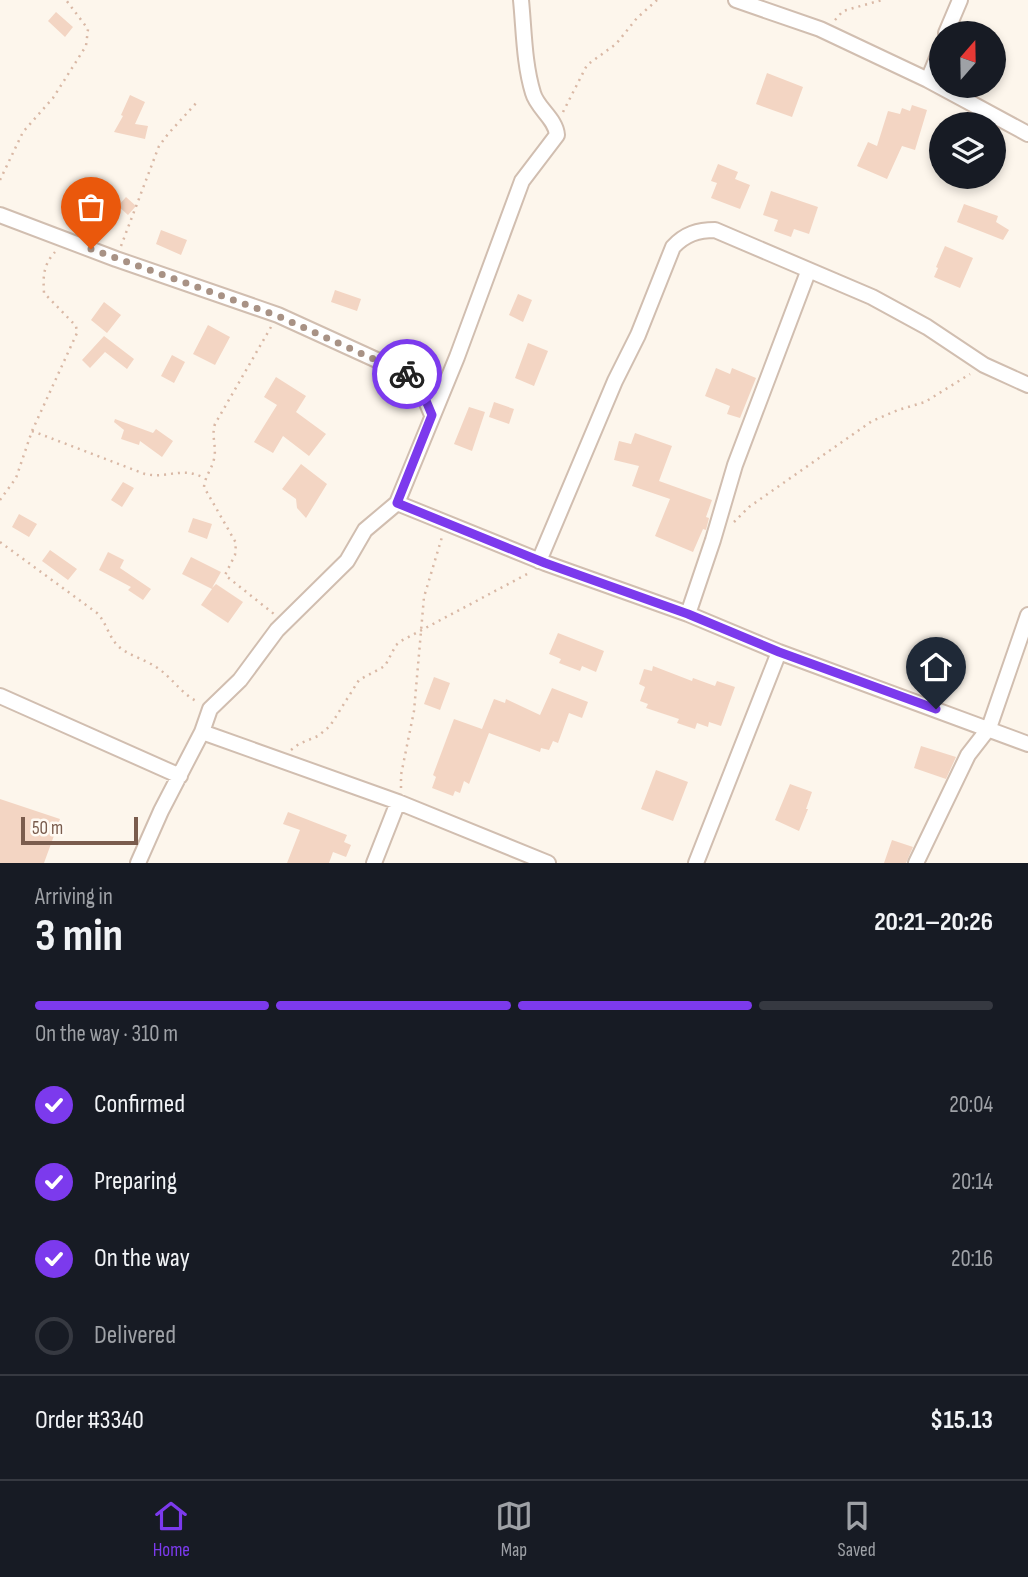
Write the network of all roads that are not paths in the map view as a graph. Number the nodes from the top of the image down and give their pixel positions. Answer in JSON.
{"nodes":[{"id":1,"x":521,"y":0,"type":"edge"},
{"id":2,"x":736,"y":0,"type":"edge"},
{"id":3,"x":960,"y":0,"type":"edge"},
{"id":4,"x":952,"y":21,"type":"edge"},
{"id":5,"x":928,"y":80,"type":"joint"},
{"id":6,"x":1028,"y":134,"type":"edge"},
{"id":7,"x":0,"y":215,"type":"edge"},
{"id":8,"x":808,"y":272,"type":"junction"},
{"id":9,"x":1028,"y":385,"type":"edge"},
{"id":10,"x":432,"y":415,"type":"junction"},
{"id":11,"x":397,"y":503,"type":"junction"},
{"id":12,"x":542,"y":562,"type":"junction"},
{"id":13,"x":688,"y":614,"type":"junction"},
{"id":14,"x":1028,"y":615,"type":"edge"},
{"id":15,"x":779,"y":652,"type":"junction"},
{"id":16,"x":0,"y":696,"type":"edge"},
{"id":17,"x":989,"y":728,"type":"junction"},
{"id":18,"x":202,"y":732,"type":"junction"},
{"id":19,"x":1028,"y":744,"type":"edge"},
{"id":20,"x":180,"y":776,"type":"junction"},
{"id":21,"x":402,"y":804,"type":"junction"},
{"id":22,"x":138,"y":863,"type":"edge"},
{"id":23,"x":374,"y":863,"type":"edge"},
{"id":24,"x":548,"y":863,"type":"edge"},
{"id":25,"x":696,"y":863,"type":"edge"},
{"id":26,"x":916,"y":863,"type":"edge"}],
"edges":[{"from":1,"to":10,"type":"street"},
{"from":2,"to":5,"type":"street"},
{"from":3,"to":4,"type":"street"},
{"from":5,"to":6,"type":"street"},
{"from":7,"to":10,"type":"street"},
{"from":8,"to":9,"type":"street"},
{"from":8,"to":12,"type":"street"},
{"from":8,"to":13,"type":"street"},
{"from":10,"to":11,"type":"street"},
{"from":11,"to":12,"type":"street"},
{"from":11,"to":18,"type":"street"},
{"from":12,"to":13,"type":"street"},
{"from":13,"to":15,"type":"street"},
{"from":14,"to":17,"type":"street"},
{"from":15,"to":17,"type":"street"},
{"from":15,"to":25,"type":"street"},
{"from":16,"to":20,"type":"street"},
{"from":17,"to":19,"type":"street"},
{"from":17,"to":26,"type":"street"},
{"from":18,"to":20,"type":"street"},
{"from":18,"to":21,"type":"street"},
{"from":20,"to":22,"type":"street"},
{"from":21,"to":23,"type":"street"},
{"from":21,"to":24,"type":"street"}]}
